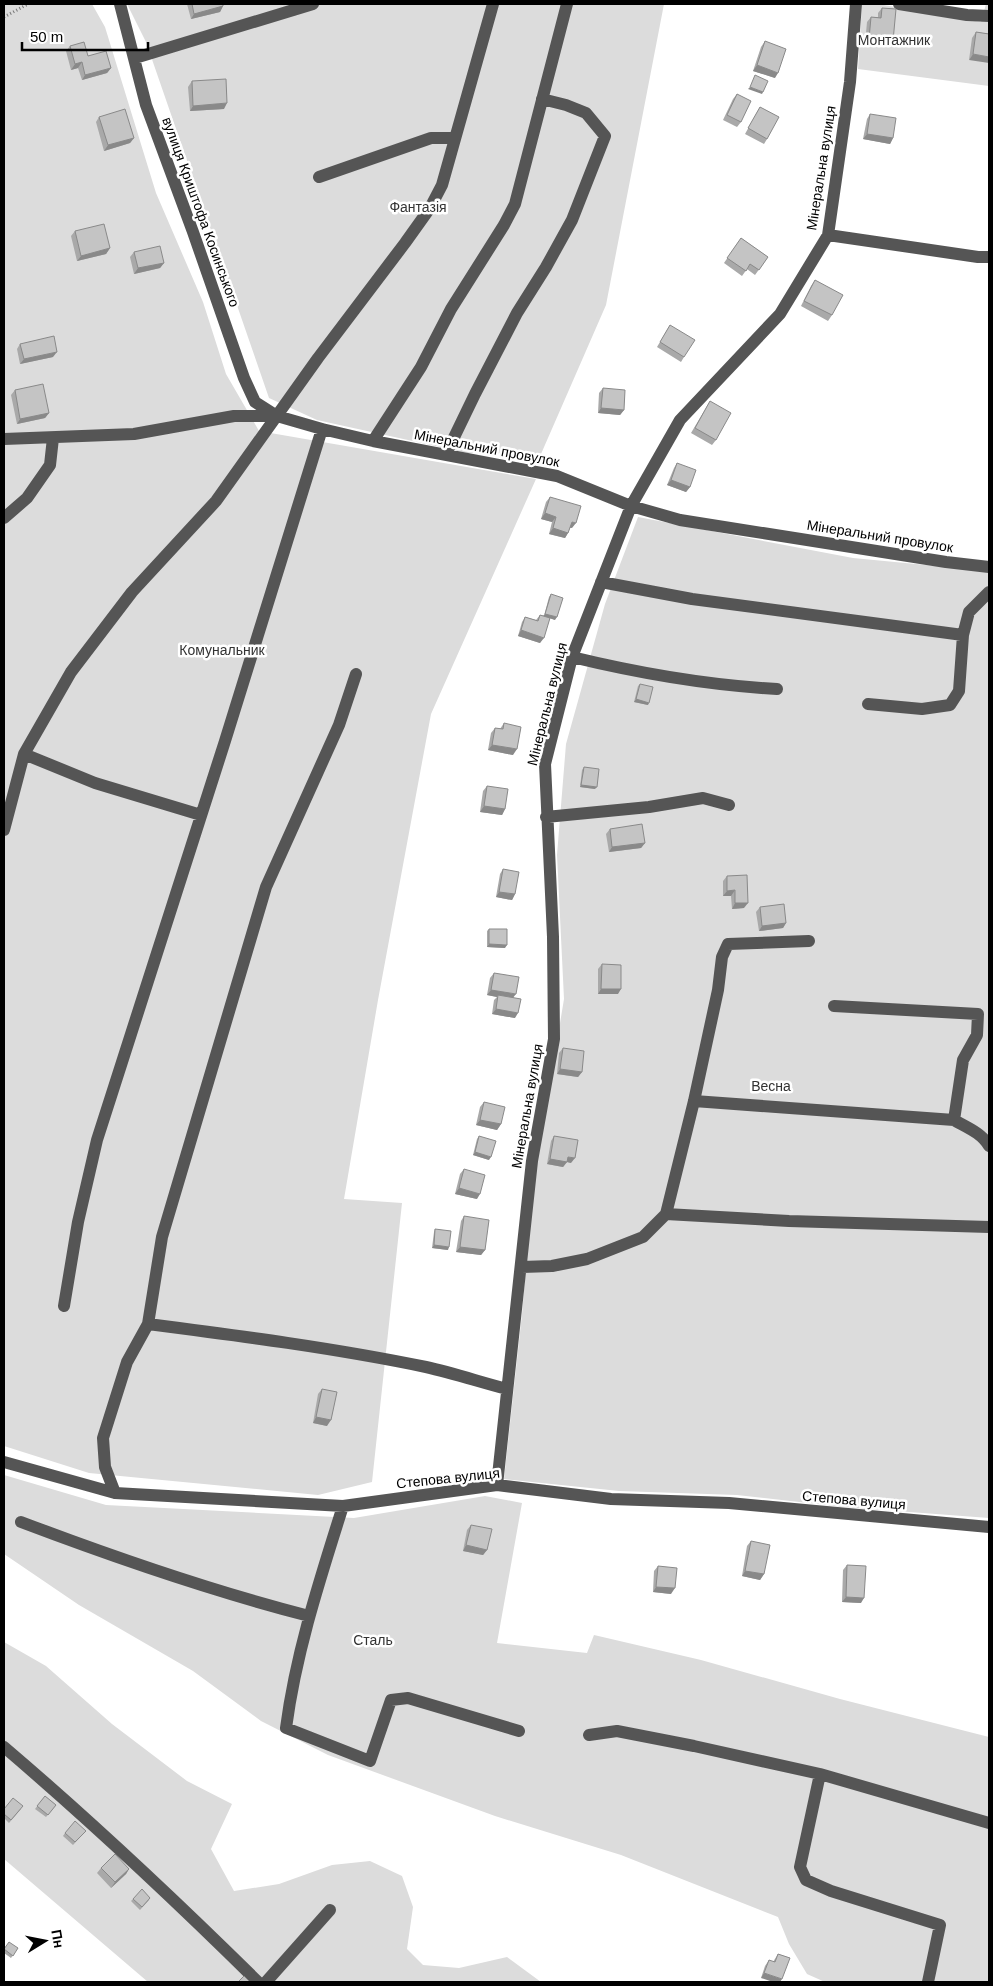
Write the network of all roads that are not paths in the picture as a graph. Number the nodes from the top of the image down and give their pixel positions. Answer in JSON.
{"nodes":[{"id":1,"x":120,"y":4,"type":"edge"},
{"id":2,"x":313,"y":4,"type":"edge"},
{"id":3,"x":493,"y":4,"type":"edge"},
{"id":4,"x":567,"y":4,"type":"edge"},
{"id":5,"x":856,"y":4,"type":"edge"},
{"id":6,"x":899,"y":4,"type":"edge"},
{"id":7,"x":989,"y":16,"type":"edge"},
{"id":8,"x":135,"y":58,"type":"junction"},
{"id":9,"x":542,"y":99,"type":"junction"},
{"id":10,"x":454,"y":138,"type":"junction"},
{"id":11,"x":319,"y":177,"type":"dead end"},
{"id":12,"x":828,"y":235,"type":"junction"},
{"id":13,"x":989,"y":256,"type":"edge"},
{"id":14,"x":277,"y":416,"type":"junction"},
{"id":15,"x":322,"y":429,"type":"junction"},
{"id":16,"x":53,"y":438,"type":"junction"},
{"id":17,"x":4,"y":439,"type":"edge"},
{"id":18,"x":373,"y":441,"type":"junction"},
{"id":19,"x":446,"y":454,"type":"junction"},
{"id":20,"x":631,"y":506,"type":"junction"},
{"id":21,"x":4,"y":518,"type":"edge"},
{"id":22,"x":989,"y":566,"type":"edge"},
{"id":23,"x":601,"y":582,"type":"junction"},
{"id":24,"x":989,"y":592,"type":"edge"},
{"id":25,"x":963,"y":635,"type":"junction"},
{"id":26,"x":572,"y":657,"type":"junction"},
{"id":27,"x":356,"y":674,"type":"dead end"},
{"id":28,"x":777,"y":689,"type":"dead end"},
{"id":29,"x":868,"y":704,"type":"dead end"},
{"id":30,"x":24,"y":754,"type":"junction"},
{"id":31,"x":728,"y":805,"type":"dead end"},
{"id":32,"x":201,"y":816,"type":"junction"},
{"id":33,"x":546,"y":817,"type":"junction"},
{"id":34,"x":4,"y":830,"type":"edge"},
{"id":35,"x":809,"y":941,"type":"dead end"},
{"id":36,"x":834,"y":1006,"type":"dead end"},
{"id":37,"x":694,"y":1101,"type":"junction"},
{"id":38,"x":954,"y":1120,"type":"junction"},
{"id":39,"x":989,"y":1146,"type":"edge"},
{"id":40,"x":666,"y":1214,"type":"junction"},
{"id":41,"x":989,"y":1227,"type":"edge"},
{"id":42,"x":522,"y":1267,"type":"junction"},
{"id":43,"x":64,"y":1306,"type":"dead end"},
{"id":44,"x":148,"y":1324,"type":"junction"},
{"id":45,"x":507,"y":1389,"type":"junction"},
{"id":46,"x":4,"y":1462,"type":"edge"},
{"id":47,"x":497,"y":1485,"type":"junction"},
{"id":48,"x":115,"y":1494,"type":"junction"},
{"id":49,"x":343,"y":1506,"type":"junction"},
{"id":50,"x":22,"y":1522,"type":"dead end"},
{"id":51,"x":989,"y":1527,"type":"edge"},
{"id":52,"x":308,"y":1616,"type":"junction"},
{"id":53,"x":519,"y":1730,"type":"dead end"},
{"id":54,"x":589,"y":1735,"type":"dead end"},
{"id":55,"x":4,"y":1748,"type":"edge"},
{"id":56,"x":820,"y":1774,"type":"junction"},
{"id":57,"x":989,"y":1823,"type":"edge"},
{"id":58,"x":330,"y":1910,"type":"dead end"},
{"id":59,"x":258,"y":1982,"type":"edge"},
{"id":60,"x":266,"y":1982,"type":"edge"},
{"id":61,"x":928,"y":1982,"type":"edge"}],
"edges":[{"from":1,"to":8,"type":"street","name":"вулиця Криштофа Косинського"},
{"from":2,"to":8,"type":"street"},
{"from":3,"to":10,"type":"street"},
{"from":4,"to":9,"type":"street"},
{"from":5,"to":12,"type":"street","name":"Мінеральна вулиця"},
{"from":6,"to":7,"type":"street"},
{"from":8,"to":14,"type":"street","name":"вулиця Криштофа Косинського"},
{"from":9,"to":18,"type":"street"},
{"from":9,"to":19,"type":"street"},
{"from":10,"to":11,"type":"street"},
{"from":10,"to":14,"type":"street"},
{"from":12,"to":13,"type":"street"},
{"from":12,"to":20,"type":"street","name":"Мінеральна вулиця"},
{"from":14,"to":15,"type":"street","name":"Мінеральний провулок"},
{"from":14,"to":16,"type":"street","name":"Мінеральний провулок"},
{"from":14,"to":30,"type":"street"},
{"from":15,"to":18,"type":"street","name":"Мінеральний провулок"},
{"from":15,"to":32,"type":"street"},
{"from":16,"to":17,"type":"street","name":"Мінеральний провулок"},
{"from":16,"to":21,"type":"street"},
{"from":18,"to":19,"type":"street","name":"Мінеральний провулок"},
{"from":19,"to":20,"type":"street","name":"Мінеральний провулок"},
{"from":20,"to":22,"type":"street","name":"Мінеральний провулок"},
{"from":20,"to":23,"type":"street","name":"Мінеральна вулиця"},
{"from":23,"to":25,"type":"street"},
{"from":23,"to":26,"type":"street","name":"Мінеральна вулиця"},
{"from":24,"to":25,"type":"street"},
{"from":25,"to":29,"type":"street"},
{"from":26,"to":28,"type":"street"},
{"from":26,"to":33,"type":"street","name":"Мінеральна вулиця"},
{"from":27,"to":44,"type":"street"},
{"from":30,"to":32,"type":"street"},
{"from":30,"to":34,"type":"street"},
{"from":31,"to":33,"type":"street"},
{"from":32,"to":43,"type":"street"},
{"from":33,"to":42,"type":"street","name":"Мінеральна вулиця"},
{"from":35,"to":37,"type":"street"},
{"from":36,"to":38,"type":"street"},
{"from":37,"to":38,"type":"street"},
{"from":37,"to":40,"type":"street"},
{"from":38,"to":39,"type":"street"},
{"from":40,"to":41,"type":"street"},
{"from":40,"to":42,"type":"street"},
{"from":42,"to":45,"type":"street","name":"Мінеральна вулиця"},
{"from":44,"to":45,"type":"street"},
{"from":44,"to":48,"type":"street"},
{"from":45,"to":47,"type":"street","name":"Мінеральна вулиця"},
{"from":46,"to":48,"type":"street","name":"Степова вулиця"},
{"from":47,"to":49,"type":"street","name":"Степова вулиця"},
{"from":47,"to":51,"type":"street","name":"Степова вулиця"},
{"from":48,"to":49,"type":"street","name":"Степова вулиця"},
{"from":49,"to":52,"type":"street"},
{"from":50,"to":52,"type":"street"},
{"from":52,"to":53,"type":"street"},
{"from":54,"to":56,"type":"street"},
{"from":55,"to":59,"type":"street"},
{"from":56,"to":57,"type":"street"},
{"from":56,"to":61,"type":"street"},
{"from":58,"to":60,"type":"street"}]}
